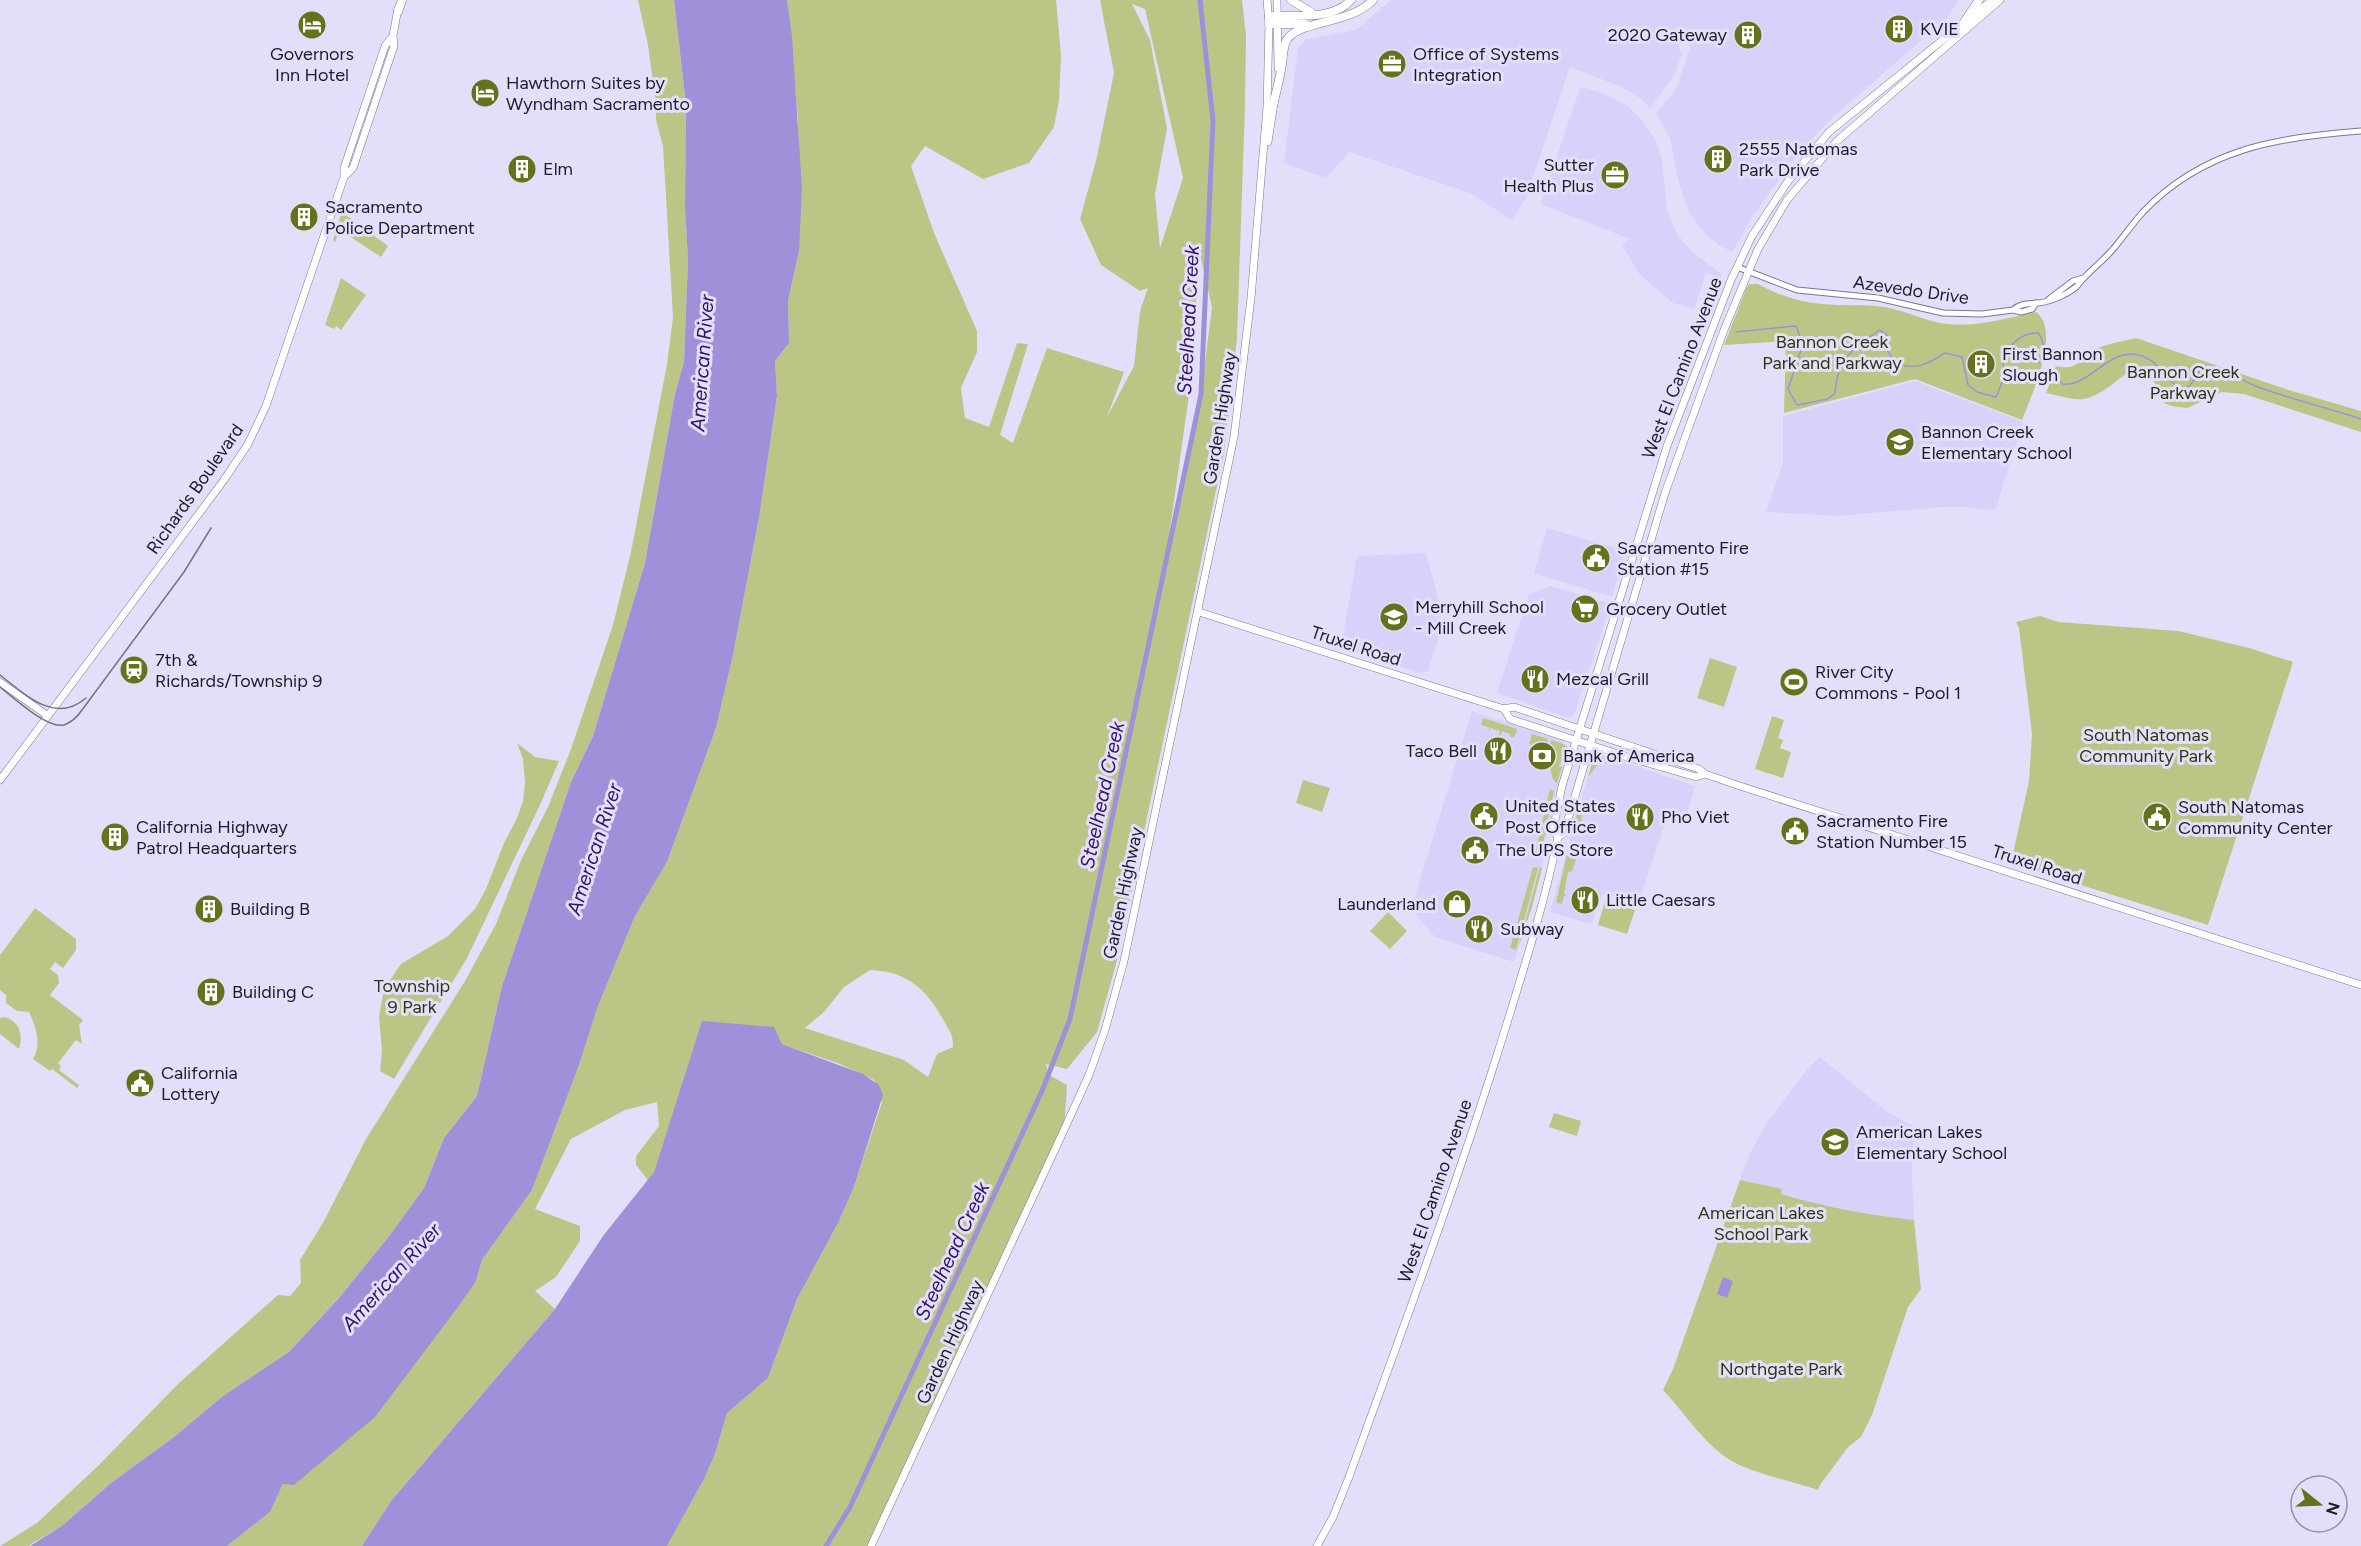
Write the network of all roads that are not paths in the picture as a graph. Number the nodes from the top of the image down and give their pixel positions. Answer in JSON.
{"nodes":[{"id":1,"x":400,"y":0,"type":"edge"},
{"id":2,"x":1267,"y":0,"type":"edge"},
{"id":3,"x":1277,"y":0,"type":"edge"},
{"id":4,"x":1291,"y":0,"type":"edge"},
{"id":5,"x":1351,"y":0,"type":"edge"},
{"id":6,"x":1373,"y":0,"type":"edge"},
{"id":7,"x":1979,"y":0,"type":"edge"},
{"id":8,"x":1992,"y":0,"type":"edge"},
{"id":9,"x":2000,"y":0,"type":"edge"},
{"id":10,"x":398,"y":12,"type":"joint"},
{"id":11,"x":1318,"y":14,"type":"junction"},
{"id":12,"x":1269,"y":20,"type":"junction"},
{"id":13,"x":1278,"y":20,"type":"junction"},
{"id":14,"x":1317,"y":24,"type":"junction"},
{"id":15,"x":1962,"y":25,"type":"junction"},
{"id":16,"x":1273,"y":106,"type":"junction"},
{"id":17,"x":2361,"y":131,"type":"edge"},
{"id":18,"x":1258,"y":204,"type":"junction"},
{"id":19,"x":1737,"y":267,"type":"junction"},
{"id":20,"x":1748,"y":272,"type":"junction"},
{"id":21,"x":1199,"y":612,"type":"junction"},
{"id":22,"x":0,"y":682,"type":"edge"},
{"id":23,"x":1504,"y":709,"type":"junction"},
{"id":24,"x":48,"y":716,"type":"junction"},
{"id":25,"x":1579,"y":729,"type":"junction"},
{"id":26,"x":1592,"y":733,"type":"junction"},
{"id":27,"x":1576,"y":741,"type":"junction"},
{"id":28,"x":1588,"y":745,"type":"junction"},
{"id":29,"x":1702,"y":771,"type":"junction"},
{"id":30,"x":0,"y":780,"type":"edge"},
{"id":31,"x":1558,"y":837,"type":"junction"},
{"id":32,"x":2361,"y":985,"type":"edge"},
{"id":33,"x":871,"y":1546,"type":"edge"},
{"id":34,"x":1317,"y":1546,"type":"edge"}],
"edges":[{"from":1,"to":10,"type":"highway"},
{"from":2,"to":12,"type":"main road","name":"Garden Highway"},
{"from":3,"to":13,"type":"main road","name":"Garden Highway"},
{"from":4,"to":11,"type":"highway"},
{"from":5,"to":11,"type":"highway"},
{"from":6,"to":14,"type":"highway"},
{"from":7,"to":15,"type":"highway"},
{"from":8,"to":15,"type":"main road","name":"West El Camino Avenue"},
{"from":9,"to":20,"type":"main road","name":"West El Camino Avenue"},
{"from":10,"to":24,"type":"main road","name":"Richards Boulevard"},
{"from":11,"to":13,"type":"highway"},
{"from":12,"to":13,"type":"highway"},
{"from":12,"to":18,"type":"main road","name":"Garden Highway"},
{"from":13,"to":14,"type":"highway"},
{"from":13,"to":16,"type":"main road","name":"Garden Highway"},
{"from":14,"to":16,"type":"highway"},
{"from":15,"to":19,"type":"main road","name":"West El Camino Avenue"},
{"from":16,"to":18,"type":"main road","name":"Garden Highway"},
{"from":17,"to":20,"type":"street","name":"Azevedo Drive"},
{"from":18,"to":21,"type":"main road","name":"Garden Highway"},
{"from":19,"to":20,"type":"street","name":"Azevedo Drive"},
{"from":19,"to":25,"type":"main road","name":"West El Camino Avenue"},
{"from":20,"to":26,"type":"main road","name":"West El Camino Avenue"},
{"from":21,"to":23,"type":"main road","name":"Truxel Road"},
{"from":21,"to":33,"type":"main road","name":"Garden Highway"},
{"from":22,"to":24,"type":"main road"},
{"from":23,"to":25,"type":"main road","name":"Truxel Road"},
{"from":23,"to":27,"type":"main road","name":"Truxel Road"},
{"from":24,"to":30,"type":"main road","name":"Richards Boulevard"},
{"from":25,"to":26,"type":"main road","name":"Truxel Road"},
{"from":25,"to":27,"type":"main road","name":"West El Camino Avenue"},
{"from":26,"to":28,"type":"main road","name":"West El Camino Avenue"},
{"from":26,"to":29,"type":"main road","name":"Truxel Road"},
{"from":27,"to":28,"type":"main road","name":"Truxel Road"},
{"from":27,"to":31,"type":"main road","name":"West El Camino Avenue"},
{"from":28,"to":29,"type":"main road","name":"Truxel Road"},
{"from":28,"to":31,"type":"main road","name":"West El Camino Avenue"},
{"from":29,"to":32,"type":"main road","name":"Truxel Road"},
{"from":31,"to":34,"type":"main road","name":"West El Camino Avenue"}]}
